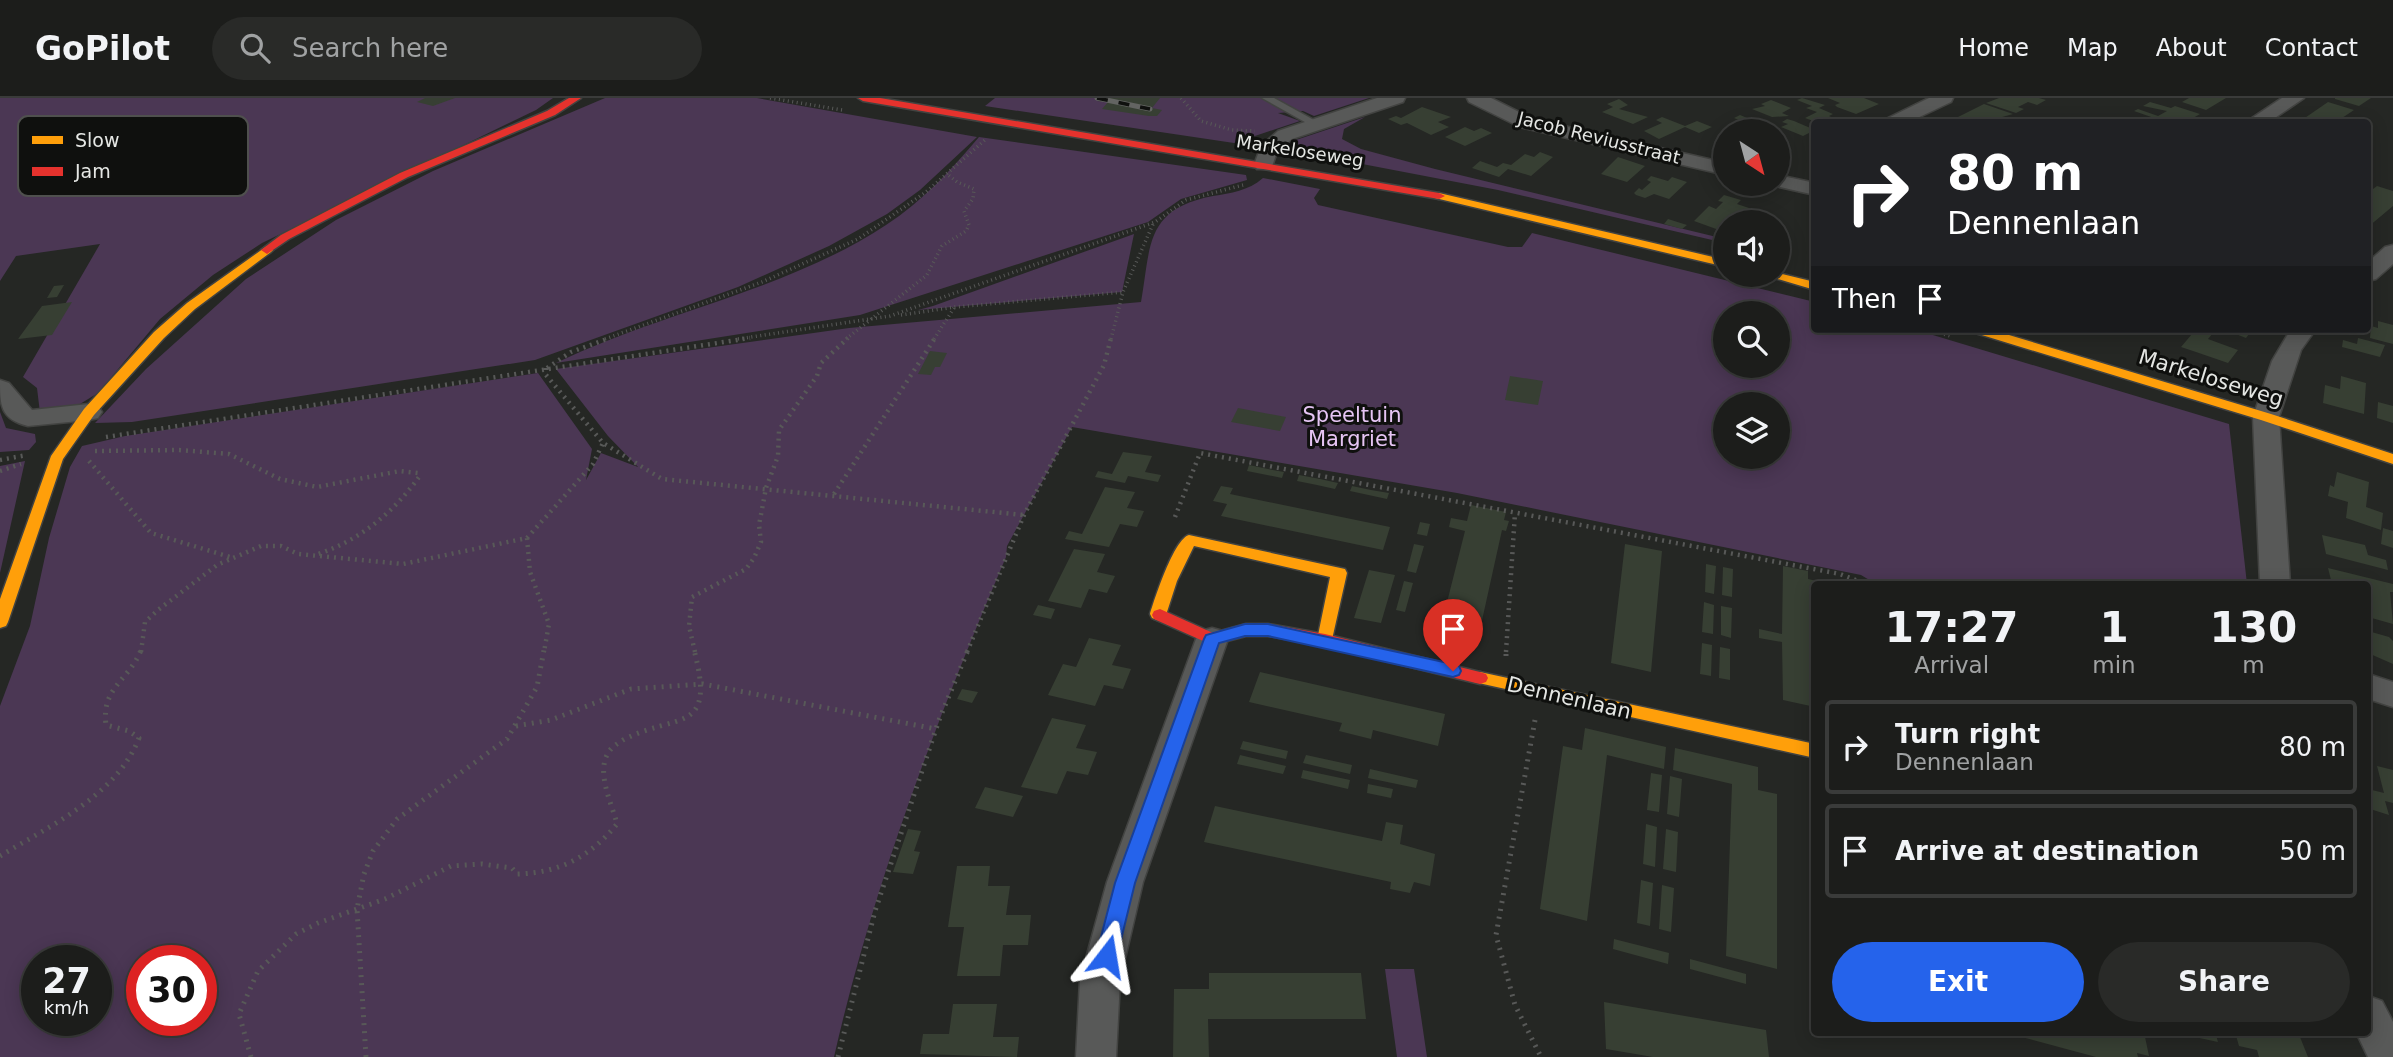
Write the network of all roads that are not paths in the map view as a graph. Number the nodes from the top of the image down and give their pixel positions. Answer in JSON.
{"nodes":[{"id":1,"x":576,"y":98,"type":"edge"},
{"id":2,"x":863,"y":98,"type":"edge"},
{"id":3,"x":1267,"y":98,"type":"edge"},
{"id":4,"x":1396,"y":98,"type":"edge"},
{"id":5,"x":1476,"y":98,"type":"edge"},
{"id":6,"x":1944,"y":98,"type":"edge"},
{"id":7,"x":2295,"y":98,"type":"edge"},
{"id":8,"x":1901,"y":119,"type":"edge"},
{"id":9,"x":2261,"y":119,"type":"edge"},
{"id":10,"x":1316,"y":124,"type":"junction"},
{"id":11,"x":1264,"y":165,"type":"junction"},
{"id":12,"x":1713,"y":166,"type":"edge"},
{"id":13,"x":1790,"y":181,"type":"edge"},
{"id":14,"x":1809,"y":182,"type":"edge"},
{"id":15,"x":2371,"y":246,"type":"edge"},
{"id":16,"x":2393,"y":253,"type":"edge"},
{"id":17,"x":1713,"y":261,"type":"edge"},
{"id":18,"x":2371,"y":271,"type":"edge"},
{"id":19,"x":1790,"y":280,"type":"edge"},
{"id":20,"x":1811,"y":285,"type":"edge"},
{"id":21,"x":1989,"y":333,"type":"edge"},
{"id":22,"x":2298,"y":333,"type":"edge"},
{"id":23,"x":0,"y":388,"type":"edge"},
{"id":24,"x":89,"y":412,"type":"junction"},
{"id":25,"x":2266,"y":417,"type":"junction"},
{"id":26,"x":2393,"y":459,"type":"edge"},
{"id":27,"x":2275,"y":581,"type":"edge"},
{"id":28,"x":0,"y":622,"type":"edge"},
{"id":29,"x":1212,"y":639,"type":"junction"},
{"id":30,"x":1325,"y":640,"type":"junction"},
{"id":31,"x":2371,"y":686,"type":"edge"},
{"id":32,"x":2393,"y":695,"type":"edge"},
{"id":33,"x":1811,"y":750,"type":"edge"},
{"id":34,"x":2371,"y":1020,"type":"edge"},
{"id":35,"x":1096,"y":1057,"type":"edge"},
{"id":36,"x":2389,"y":1057,"type":"edge"}],
"edges":[{"from":1,"to":24,"type":"street"},
{"from":2,"to":11,"type":"street","name":"Markeloseweg"},
{"from":3,"to":10,"type":"lane"},
{"from":4,"to":10,"type":"street"},
{"from":5,"to":12,"type":"street","name":"Jacob Reviusstraat"},
{"from":6,"to":8,"type":"street"},
{"from":7,"to":9,"type":"street"},
{"from":10,"to":11,"type":"street"},
{"from":11,"to":17,"type":"street","name":"Markeloseweg"},
{"from":13,"to":14,"type":"street"},
{"from":15,"to":16,"type":"street"},
{"from":16,"to":18,"type":"street"},
{"from":19,"to":20,"type":"street"},
{"from":21,"to":25,"type":"street","name":"Markeloseweg"},
{"from":22,"to":25,"type":"street"},
{"from":23,"to":24,"type":"street"},
{"from":24,"to":28,"type":"street"},
{"from":25,"to":26,"type":"street","name":"Markeloseweg"},
{"from":25,"to":27,"type":"street"},
{"from":29,"to":30,"type":"street","name":"Dennenlaan"},
{"from":29,"to":30,"type":"street"},
{"from":29,"to":35,"type":"street"},
{"from":30,"to":33,"type":"street","name":"Dennenlaan"},
{"from":31,"to":32,"type":"street"},
{"from":34,"to":36,"type":"street"}]}
